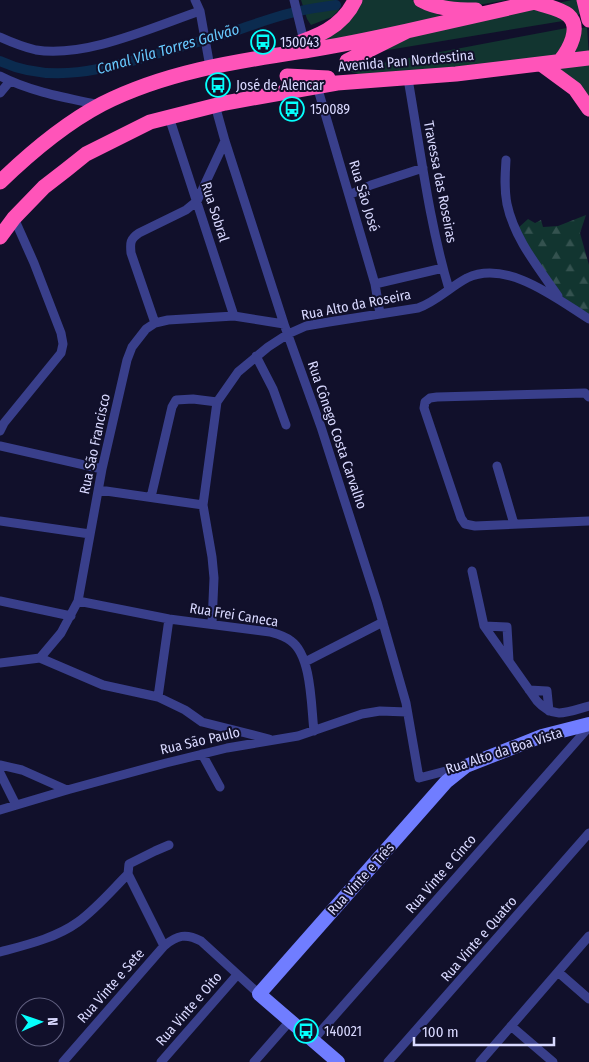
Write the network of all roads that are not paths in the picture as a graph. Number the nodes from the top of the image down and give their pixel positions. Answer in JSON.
{"nodes":[{"id":1,"x":195,"y":0,"type":"edge"},
{"id":2,"x":355,"y":0,"type":"edge"},
{"id":3,"x":421,"y":0,"type":"edge"},
{"id":4,"x":584,"y":0,"type":"edge"},
{"id":5,"x":539,"y":1,"type":"edge"},
{"id":6,"x":295,"y":2,"type":"edge"},
{"id":7,"x":200,"y":11,"type":"junction"},
{"id":8,"x":492,"y":11,"type":"junction"},
{"id":9,"x":589,"y":20,"type":"edge"},
{"id":10,"x":407,"y":32,"type":"junction"},
{"id":11,"x":0,"y":36,"type":"edge"},
{"id":12,"x":305,"y":46,"type":"junction"},
{"id":13,"x":589,"y":58,"type":"edge"},
{"id":14,"x":347,"y":61,"type":"dead end"},
{"id":15,"x":560,"y":61,"type":"junction"},
{"id":16,"x":541,"y":64,"type":"junction"},
{"id":17,"x":210,"y":67,"type":"junction"},
{"id":18,"x":0,"y":76,"type":"edge"},
{"id":19,"x":288,"y":76,"type":"dead end"},
{"id":20,"x":408,"y":79,"type":"junction"},
{"id":21,"x":10,"y":81,"type":"junction"},
{"id":22,"x":357,"y":81,"type":"junction"},
{"id":23,"x":317,"y":86,"type":"junction"},
{"id":24,"x":0,"y":93,"type":"edge"},
{"id":25,"x":101,"y":105,"type":"junction"},
{"id":26,"x":215,"y":105,"type":"junction"},
{"id":27,"x":589,"y":109,"type":"edge"},
{"id":28,"x":169,"y":117,"type":"junction"},
{"id":29,"x":225,"y":141,"type":"junction"},
{"id":30,"x":506,"y":160,"type":"dead end"},
{"id":31,"x":423,"y":168,"type":"junction"},
{"id":32,"x":0,"y":182,"type":"edge"},
{"id":33,"x":349,"y":195,"type":"junction"},
{"id":34,"x":197,"y":201,"type":"junction"},
{"id":35,"x":14,"y":218,"type":"junction"},
{"id":36,"x":0,"y":236,"type":"edge"},
{"id":37,"x":443,"y":268,"type":"junction"},
{"id":38,"x":375,"y":284,"type":"junction"},
{"id":39,"x":449,"y":289,"type":"junction"},
{"id":40,"x":558,"y":298,"type":"junction"},
{"id":41,"x":380,"y":314,"type":"junction"},
{"id":42,"x":234,"y":316,"type":"junction"},
{"id":43,"x":589,"y":319,"type":"edge"},
{"id":44,"x":155,"y":323,"type":"junction"},
{"id":45,"x":284,"y":324,"type":"junction"},
{"id":46,"x":288,"y":334,"type":"junction"},
{"id":47,"x":256,"y":356,"type":"junction"},
{"id":48,"x":589,"y":397,"type":"edge"},
{"id":49,"x":217,"y":402,"type":"junction"},
{"id":50,"x":1,"y":425,"type":"edge"},
{"id":51,"x":286,"y":425,"type":"dead end"},
{"id":52,"x":0,"y":446,"type":"edge"},
{"id":53,"x":497,"y":466,"type":"dead end"},
{"id":54,"x":102,"y":469,"type":"junction"},
{"id":55,"x":99,"y":490,"type":"junction"},
{"id":56,"x":151,"y":497,"type":"junction"},
{"id":57,"x":203,"y":505,"type":"junction"},
{"id":58,"x":0,"y":521,"type":"edge"},
{"id":59,"x":589,"y":521,"type":"edge"},
{"id":60,"x":514,"y":524,"type":"junction"},
{"id":61,"x":90,"y":534,"type":"junction"},
{"id":62,"x":472,"y":571,"type":"dead end"},
{"id":63,"x":0,"y":601,"type":"edge"},
{"id":64,"x":78,"y":601,"type":"junction"},
{"id":65,"x":71,"y":616,"type":"junction"},
{"id":66,"x":169,"y":619,"type":"junction"},
{"id":67,"x":383,"y":622,"type":"junction"},
{"id":68,"x":212,"y":624,"type":"junction"},
{"id":69,"x":484,"y":626,"type":"junction"},
{"id":70,"x":40,"y":658,"type":"junction"},
{"id":71,"x":509,"y":661,"type":"junction"},
{"id":72,"x":305,"y":662,"type":"junction"},
{"id":73,"x":0,"y":663,"type":"edge"},
{"id":74,"x":529,"y":690,"type":"junction"},
{"id":75,"x":158,"y":696,"type":"junction"},
{"id":76,"x":589,"y":706,"type":"edge"},
{"id":77,"x":549,"y":711,"type":"junction"},
{"id":78,"x":407,"y":712,"type":"junction"},
{"id":79,"x":589,"y":726,"type":"edge"},
{"id":80,"x":314,"y":731,"type":"junction"},
{"id":81,"x":278,"y":740,"type":"junction"},
{"id":82,"x":202,"y":754,"type":"junction"},
{"id":83,"x":0,"y":765,"type":"edge"},
{"id":84,"x":466,"y":766,"type":"junction"},
{"id":85,"x":0,"y":773,"type":"edge"},
{"id":86,"x":419,"y":778,"type":"joint"},
{"id":87,"x":220,"y":787,"type":"dead end"},
{"id":88,"x":68,"y":790,"type":"junction"},
{"id":89,"x":16,"y":805,"type":"junction"},
{"id":90,"x":0,"y":810,"type":"edge"},
{"id":91,"x":589,"y":833,"type":"edge"},
{"id":92,"x":170,"y":846,"type":"dead end"},
{"id":93,"x":128,"y":874,"type":"junction"},
{"id":94,"x":589,"y":936,"type":"edge"},
{"id":95,"x":164,"y":946,"type":"junction"},
{"id":96,"x":0,"y":952,"type":"edge"},
{"id":97,"x":558,"y":972,"type":"junction"},
{"id":98,"x":237,"y":975,"type":"junction"},
{"id":99,"x":258,"y":994,"type":"junction"},
{"id":100,"x":589,"y":999,"type":"edge"},
{"id":101,"x":290,"y":1021,"type":"junction"},
{"id":102,"x":511,"y":1026,"type":"junction"},
{"id":103,"x":313,"y":1040,"type":"junction"},
{"id":104,"x":63,"y":1062,"type":"edge"},
{"id":105,"x":161,"y":1062,"type":"edge"},
{"id":106,"x":254,"y":1062,"type":"edge"},
{"id":107,"x":338,"y":1062,"type":"edge"},
{"id":108,"x":388,"y":1062,"type":"edge"},
{"id":109,"x":480,"y":1062,"type":"edge"},
{"id":110,"x":553,"y":1062,"type":"edge"}],
"edges":[{"from":1,"to":7,"type":"street"},
{"from":2,"to":12,"type":"highway"},
{"from":3,"to":8,"type":"highway"},
{"from":4,"to":9,"type":"highway"},
{"from":5,"to":8,"type":"highway"},
{"from":5,"to":15,"type":"highway"},
{"from":6,"to":12,"type":"street"},
{"from":7,"to":11,"type":"street"},
{"from":7,"to":17,"type":"street"},
{"from":8,"to":10,"type":"highway"},
{"from":10,"to":12,"type":"highway","name":"Avenida Pan Nordestina"},
{"from":10,"to":14,"type":"highway"},
{"from":12,"to":17,"type":"highway"},
{"from":13,"to":15,"type":"highway","name":"Avenida Pan Nordestina"},
{"from":15,"to":16,"type":"highway","name":"Avenida Pan Nordestina"},
{"from":16,"to":20,"type":"highway","name":"Avenida Pan Nordestina"},
{"from":16,"to":27,"type":"highway"},
{"from":17,"to":25,"type":"highway"},
{"from":18,"to":21,"type":"street"},
{"from":19,"to":22,"type":"highway"},
{"from":20,"to":22,"type":"highway","name":"Avenida Pan Nordestina"},
{"from":20,"to":31,"type":"street","name":"Travessa das Roseiras"},
{"from":21,"to":24,"type":"street"},
{"from":21,"to":25,"type":"street"},
{"from":22,"to":23,"type":"highway","name":"Avenida Pan Nordestina"},
{"from":23,"to":26,"type":"highway","name":"Avenida Pan Nordestina"},
{"from":23,"to":33,"type":"street","name":"Rua São José"},
{"from":25,"to":32,"type":"highway"},
{"from":26,"to":28,"type":"highway","name":"Avenida Pan Nordestina"},
{"from":26,"to":29,"type":"street","name":"Rua Cônego Costa Carvalho"},
{"from":28,"to":34,"type":"street","name":"Rua Sobral"},
{"from":28,"to":35,"type":"highway","name":"Avenida Pan Nordestina"},
{"from":29,"to":34,"type":"street"},
{"from":29,"to":45,"type":"street","name":"Rua Cônego Costa Carvalho"},
{"from":30,"to":40,"type":"street"},
{"from":31,"to":33,"type":"street"},
{"from":31,"to":37,"type":"street","name":"Travessa das Roseiras"},
{"from":33,"to":38,"type":"street","name":"Rua São José"},
{"from":34,"to":42,"type":"street","name":"Rua Sobral"},
{"from":34,"to":44,"type":"street"},
{"from":35,"to":36,"type":"highway","name":"Avenida Pan Nordestina"},
{"from":35,"to":50,"type":"street"},
{"from":37,"to":38,"type":"street"},
{"from":37,"to":39,"type":"street","name":"Travessa das Roseiras"},
{"from":38,"to":41,"type":"street","name":"Rua São José"},
{"from":39,"to":40,"type":"street","name":"Rua Alto da Roseira"},
{"from":39,"to":41,"type":"street","name":"Rua Alto da Roseira"},
{"from":40,"to":43,"type":"street","name":"Rua Alto da Roseira"},
{"from":41,"to":46,"type":"street","name":"Rua Alto da Roseira"},
{"from":42,"to":44,"type":"street"},
{"from":42,"to":45,"type":"street"},
{"from":44,"to":54,"type":"street","name":"Rua São Francisco"},
{"from":45,"to":46,"type":"street","name":"Rua Cônego Costa Carvalho"},
{"from":46,"to":47,"type":"street","name":"Rua Alto da Roseira"},
{"from":46,"to":67,"type":"street","name":"Rua Cônego Costa Carvalho"},
{"from":47,"to":49,"type":"street","name":"Rua Alto da Roseira"},
{"from":47,"to":51,"type":"street"},
{"from":48,"to":60,"type":"street"},
{"from":49,"to":56,"type":"street"},
{"from":49,"to":57,"type":"street"},
{"from":52,"to":54,"type":"street"},
{"from":53,"to":60,"type":"street"},
{"from":54,"to":55,"type":"street","name":"Rua São Francisco"},
{"from":55,"to":56,"type":"street"},
{"from":55,"to":61,"type":"street","name":"Rua São Francisco"},
{"from":56,"to":57,"type":"street"},
{"from":57,"to":68,"type":"street"},
{"from":58,"to":61,"type":"street"},
{"from":59,"to":60,"type":"street"},
{"from":61,"to":64,"type":"street","name":"Rua São Francisco"},
{"from":62,"to":69,"type":"street"},
{"from":63,"to":65,"type":"street"},
{"from":64,"to":65,"type":"street","name":"Rua São Francisco"},
{"from":64,"to":66,"type":"street","name":"Rua Frei Caneca"},
{"from":65,"to":70,"type":"street","name":"Rua São Francisco"},
{"from":66,"to":68,"type":"street","name":"Rua Frei Caneca"},
{"from":66,"to":75,"type":"street"},
{"from":67,"to":72,"type":"street"},
{"from":67,"to":78,"type":"street","name":"Rua Cônego Costa Carvalho"},
{"from":68,"to":72,"type":"street","name":"Rua Frei Caneca"},
{"from":69,"to":71,"type":"street"},
{"from":69,"to":71,"type":"street"},
{"from":70,"to":73,"type":"street"},
{"from":70,"to":75,"type":"street"},
{"from":71,"to":74,"type":"street"},
{"from":72,"to":80,"type":"street","name":"Rua Frei Caneca"},
{"from":74,"to":77,"type":"street"},
{"from":74,"to":77,"type":"street"},
{"from":75,"to":81,"type":"street"},
{"from":76,"to":77,"type":"street"},
{"from":78,"to":80,"type":"street","name":"Rua São Paulo"},
{"from":78,"to":86,"type":"street","name":"Rua Cônego Costa Carvalho"},
{"from":79,"to":84,"type":"main road","name":"Rua Alto da Boa Vista"},
{"from":79,"to":103,"type":"street","name":"Rua Vinte e Cinco"},
{"from":80,"to":81,"type":"street","name":"Rua São Paulo"},
{"from":81,"to":82,"type":"street","name":"Rua São Paulo"},
{"from":82,"to":87,"type":"street"},
{"from":82,"to":88,"type":"street","name":"Rua São Paulo"},
{"from":83,"to":88,"type":"street"},
{"from":84,"to":86,"type":"street","name":"Rua Alto da Boa Vista"},
{"from":84,"to":99,"type":"main road","name":"Rua Vinte e Três"},
{"from":85,"to":89,"type":"street"},
{"from":88,"to":89,"type":"street","name":"Rua São Paulo"},
{"from":89,"to":90,"type":"street","name":"Rua São Paulo"},
{"from":91,"to":108,"type":"street","name":"Rua Vinte e Quatro"},
{"from":92,"to":93,"type":"street"},
{"from":93,"to":95,"type":"street"},
{"from":93,"to":96,"type":"street"},
{"from":94,"to":97,"type":"street"},
{"from":95,"to":98,"type":"street","name":"Rua Vinte e Sete"},
{"from":95,"to":104,"type":"street","name":"Rua Vinte e Sete"},
{"from":97,"to":100,"type":"street"},
{"from":97,"to":102,"type":"street"},
{"from":98,"to":99,"type":"street"},
{"from":98,"to":105,"type":"street","name":"Rua Vinte e Oito"},
{"from":99,"to":101,"type":"main road"},
{"from":101,"to":103,"type":"main road"},
{"from":101,"to":106,"type":"street"},
{"from":102,"to":109,"type":"street"},
{"from":102,"to":110,"type":"street"},
{"from":103,"to":107,"type":"main road"}]}
